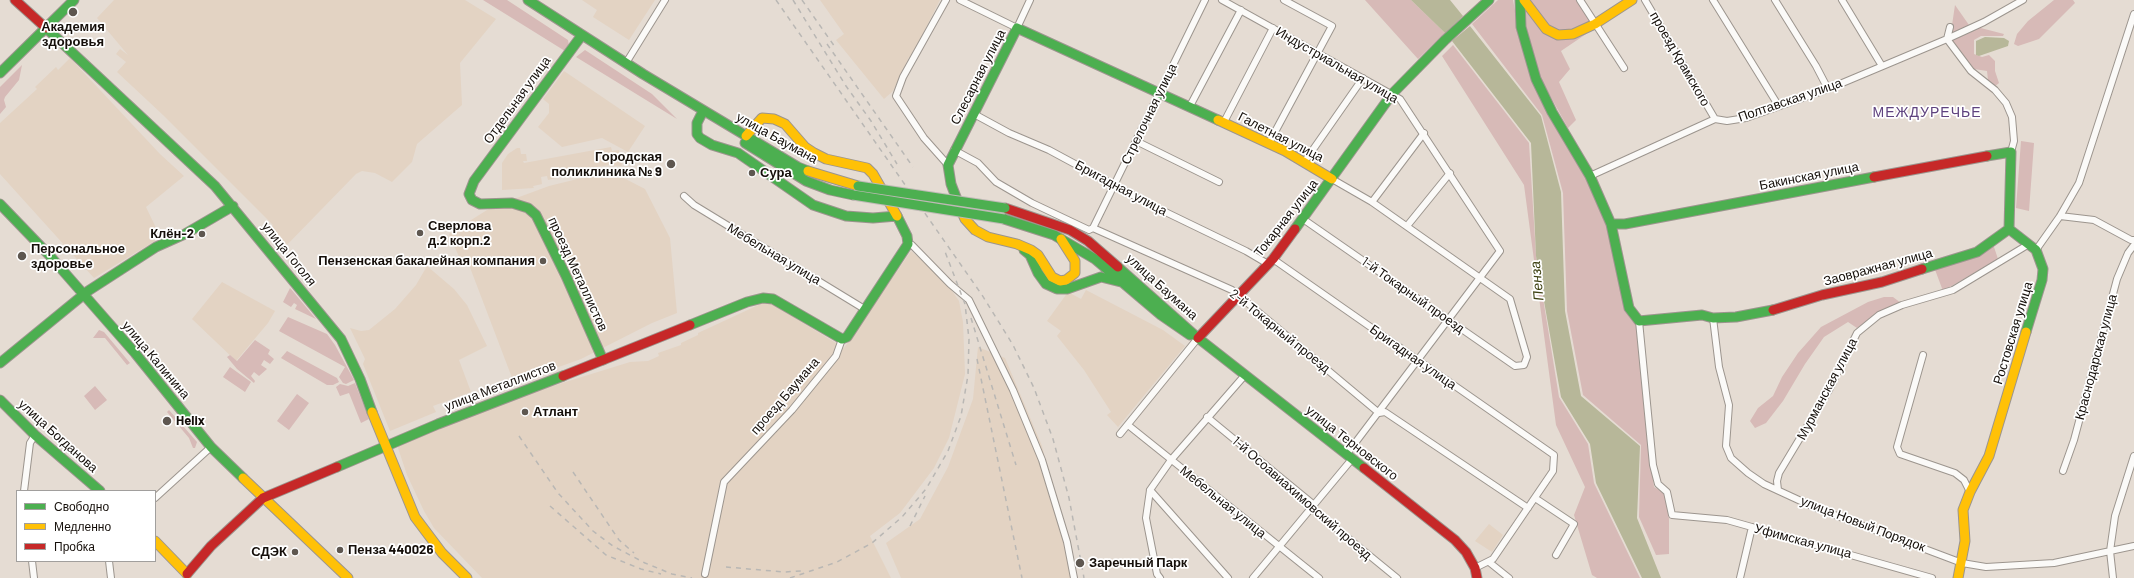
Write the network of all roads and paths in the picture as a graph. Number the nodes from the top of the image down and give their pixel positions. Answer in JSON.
{"nodes":[{"id":1,"x":15,"y":0,"type":"edge"},
{"id":2,"x":74,"y":0,"type":"edge"},
{"id":3,"x":528,"y":0,"type":"edge"},
{"id":4,"x":665,"y":0,"type":"edge"},
{"id":5,"x":946,"y":0,"type":"edge"},
{"id":6,"x":960,"y":0,"type":"edge"},
{"id":7,"x":1030,"y":0,"type":"edge"},
{"id":8,"x":1205,"y":0,"type":"edge"},
{"id":9,"x":1222,"y":0,"type":"edge"},
{"id":10,"x":1284,"y":0,"type":"edge"},
{"id":11,"x":1489,"y":0,"type":"edge"},
{"id":12,"x":1520,"y":0,"type":"edge"},
{"id":13,"x":1524,"y":0,"type":"edge"},
{"id":14,"x":1580,"y":0,"type":"edge"},
{"id":15,"x":1632,"y":0,"type":"edge"},
{"id":16,"x":1645,"y":0,"type":"edge"},
{"id":17,"x":1713,"y":0,"type":"edge"},
{"id":18,"x":1775,"y":0,"type":"edge"},
{"id":19,"x":1842,"y":0,"type":"edge"},
{"id":20,"x":2023,"y":0,"type":"edge"},
{"id":21,"x":1241,"y":10,"type":"junction"},
{"id":22,"x":2134,"y":14,"type":"edge"},
{"id":23,"x":1595,"y":24,"type":"junction"},
{"id":24,"x":1950,"y":27,"type":"dead end"},
{"id":25,"x":46,"y":28,"type":"junction"},
{"id":26,"x":1017,"y":28,"type":"junction"},
{"id":27,"x":1273,"y":28,"type":"junction"},
{"id":28,"x":582,"y":35,"type":"junction"},
{"id":29,"x":1947,"y":39,"type":"junction"},
{"id":30,"x":1318,"y":53,"type":"junction"},
{"id":31,"x":626,"y":63,"type":"junction"},
{"id":32,"x":1882,"y":66,"type":"junction"},
{"id":33,"x":1624,"y":68,"type":"dead end"},
{"id":34,"x":0,"y":73,"type":"edge"},
{"id":35,"x":643,"y":74,"type":"junction"},
{"id":36,"x":1363,"y":78,"type":"junction"},
{"id":37,"x":1828,"y":88,"type":"junction"},
{"id":38,"x":1160,"y":93,"type":"junction"},
{"id":39,"x":1392,"y":94,"type":"junction"},
{"id":40,"x":1190,"y":106,"type":"junction"},
{"id":41,"x":1778,"y":106,"type":"junction"},
{"id":42,"x":974,"y":114,"type":"junction"},
{"id":43,"x":701,"y":115,"type":"junction"},
{"id":44,"x":1715,"y":119,"type":"junction"},
{"id":45,"x":1224,"y":122,"type":"junction"},
{"id":46,"x":1424,"y":133,"type":"junction"},
{"id":47,"x":746,"y":136,"type":"junction"},
{"id":48,"x":1136,"y":140,"type":"junction"},
{"id":49,"x":1268,"y":143,"type":"junction"},
{"id":50,"x":954,"y":150,"type":"junction"},
{"id":51,"x":2011,"y":152,"type":"junction"},
{"id":52,"x":1305,"y":161,"type":"junction"},
{"id":53,"x":948,"y":164,"type":"junction"},
{"id":54,"x":1450,"y":173,"type":"junction"},
{"id":55,"x":1590,"y":176,"type":"junction"},
{"id":56,"x":1332,"y":179,"type":"junction"},
{"id":57,"x":474,"y":181,"type":"joint"},
{"id":58,"x":1219,"y":182,"type":"dead end"},
{"id":59,"x":1114,"y":185,"type":"junction"},
{"id":60,"x":684,"y":196,"type":"dead end"},
{"id":61,"x":1372,"y":202,"type":"junction"},
{"id":62,"x":0,"y":204,"type":"edge"},
{"id":63,"x":233,"y":206,"type":"junction"},
{"id":64,"x":896,"y":216,"type":"junction"},
{"id":65,"x":2060,"y":216,"type":"junction"},
{"id":66,"x":1304,"y":219,"type":"junction"},
{"id":67,"x":1612,"y":224,"type":"junction"},
{"id":68,"x":1407,"y":226,"type":"junction"},
{"id":69,"x":1093,"y":228,"type":"junction"},
{"id":70,"x":2009,"y":229,"type":"junction"},
{"id":71,"x":1061,"y":238,"type":"junction"},
{"id":72,"x":2134,"y":240,"type":"edge"},
{"id":73,"x":908,"y":244,"type":"junction"},
{"id":74,"x":1017,"y":244,"type":"junction"},
{"id":75,"x":2134,"y":245,"type":"edge"},
{"id":76,"x":2032,"y":247,"type":"junction"},
{"id":77,"x":1270,"y":261,"type":"junction"},
{"id":78,"x":1480,"y":277,"type":"junction"},
{"id":79,"x":1121,"y":282,"type":"junction"},
{"id":80,"x":84,"y":295,"type":"junction"},
{"id":81,"x":1238,"y":295,"type":"junction"},
{"id":82,"x":866,"y":310,"type":"junction"},
{"id":83,"x":1713,"y":318,"type":"junction"},
{"id":84,"x":1448,"y":321,"type":"junction"},
{"id":85,"x":1639,"y":321,"type":"junction"},
{"id":86,"x":1198,"y":338,"type":"junction"},
{"id":87,"x":842,"y":339,"type":"junction"},
{"id":88,"x":1923,"y":355,"type":"dead end"},
{"id":89,"x":603,"y":360,"type":"junction"},
{"id":90,"x":1417,"y":361,"type":"junction"},
{"id":91,"x":0,"y":363,"type":"edge"},
{"id":92,"x":1524,"y":365,"type":"joint"},
{"id":93,"x":1245,"y":375,"type":"junction"},
{"id":94,"x":0,"y":400,"type":"edge"},
{"id":95,"x":1379,"y":413,"type":"junction"},
{"id":96,"x":1207,"y":417,"type":"junction"},
{"id":97,"x":1128,"y":425,"type":"junction"},
{"id":98,"x":1120,"y":434,"type":"dead end"},
{"id":99,"x":35,"y":435,"type":"junction"},
{"id":100,"x":385,"y":446,"type":"junction"},
{"id":101,"x":211,"y":447,"type":"junction"},
{"id":102,"x":2134,"y":456,"type":"edge"},
{"id":103,"x":1349,"y":457,"type":"junction"},
{"id":104,"x":1171,"y":460,"type":"junction"},
{"id":105,"x":2063,"y":471,"type":"dead end"},
{"id":106,"x":24,"y":490,"type":"edge"},
{"id":107,"x":99,"y":490,"type":"edge"},
{"id":108,"x":1150,"y":490,"type":"junction"},
{"id":109,"x":1778,"y":490,"type":"junction"},
{"id":110,"x":1970,"y":492,"type":"junction"},
{"id":111,"x":156,"y":497,"type":"edge"},
{"id":112,"x":263,"y":498,"type":"junction"},
{"id":113,"x":1535,"y":498,"type":"junction"},
{"id":114,"x":1313,"y":504,"type":"junction"},
{"id":115,"x":1528,"y":508,"type":"junction"},
{"id":116,"x":1752,"y":526,"type":"junction"},
{"id":117,"x":156,"y":543,"type":"edge"},
{"id":118,"x":1278,"y":546,"type":"junction"},
{"id":119,"x":2134,"y":546,"type":"edge"},
{"id":120,"x":2110,"y":551,"type":"junction"},
{"id":121,"x":1556,"y":555,"type":"dead end"},
{"id":122,"x":32,"y":562,"type":"edge"},
{"id":123,"x":109,"y":562,"type":"edge"},
{"id":124,"x":1489,"y":562,"type":"junction"},
{"id":125,"x":1962,"y":563,"type":"junction"},
{"id":126,"x":1475,"y":568,"type":"junction"},
{"id":127,"x":705,"y":574,"type":"dead end"},
{"id":128,"x":187,"y":576,"type":"edge"},
{"id":129,"x":34,"y":578,"type":"edge"},
{"id":130,"x":111,"y":578,"type":"edge"},
{"id":131,"x":348,"y":578,"type":"edge"},
{"id":132,"x":467,"y":578,"type":"edge"},
{"id":133,"x":1074,"y":578,"type":"edge"},
{"id":134,"x":1160,"y":578,"type":"edge"},
{"id":135,"x":1228,"y":578,"type":"edge"},
{"id":136,"x":1253,"y":578,"type":"edge"},
{"id":137,"x":1317,"y":578,"type":"edge"},
{"id":138,"x":1397,"y":578,"type":"edge"},
{"id":139,"x":1477,"y":578,"type":"edge"},
{"id":140,"x":1509,"y":578,"type":"edge"},
{"id":141,"x":1740,"y":578,"type":"edge"},
{"id":142,"x":1932,"y":578,"type":"edge"},
{"id":143,"x":1958,"y":578,"type":"edge"},
{"id":144,"x":2113,"y":578,"type":"edge"}],
"edges":[{"from":1,"to":25,"type":"street","name":"улица Гоголя"},
{"from":2,"to":25,"type":"street"},
{"from":3,"to":28,"type":"street","name":"улица Баумана"},
{"from":4,"to":31,"type":"street"},
{"from":5,"to":53,"type":"street"},
{"from":6,"to":26,"type":"street","name":"Галетная улица"},
{"from":7,"to":26,"type":"street","name":"Слесарная улица"},
{"from":8,"to":38,"type":"street","name":"Стрелочная улица"},
{"from":9,"to":21,"type":"street","name":"Индустриальная улица"},
{"from":10,"to":30,"type":"street"},
{"from":11,"to":39,"type":"street","name":"Токарная улица"},
{"from":12,"to":55,"type":"street"},
{"from":13,"to":23,"type":"street"},
{"from":14,"to":23,"type":"street"},
{"from":15,"to":23,"type":"street"},
{"from":16,"to":44,"type":"street","name":"проезд Крамского"},
{"from":17,"to":41,"type":"street"},
{"from":18,"to":37,"type":"street"},
{"from":19,"to":32,"type":"street"},
{"from":20,"to":29,"type":"street","name":"Полтавская улица"},
{"from":21,"to":27,"type":"street","name":"Индустриальная улица"},
{"from":21,"to":40,"type":"street"},
{"from":22,"to":65,"type":"street"},
{"from":23,"to":33,"type":"street"},
{"from":24,"to":29,"type":"street"},
{"from":25,"to":34,"type":"street"},
{"from":25,"to":63,"type":"street","name":"улица Гоголя"},
{"from":26,"to":38,"type":"street","name":"Галетная улица"},
{"from":26,"to":42,"type":"street","name":"Слесарная улица"},
{"from":27,"to":30,"type":"street","name":"Индустриальная улица"},
{"from":27,"to":45,"type":"street"},
{"from":28,"to":31,"type":"street","name":"улица Баумана"},
{"from":28,"to":57,"type":"street","name":"Отдельная улица"},
{"from":29,"to":32,"type":"street","name":"Полтавская улица"},
{"from":29,"to":51,"type":"street"},
{"from":30,"to":36,"type":"street","name":"Индустриальная улица"},
{"from":30,"to":49,"type":"street"},
{"from":31,"to":35,"type":"street","name":"улица Баумана"},
{"from":32,"to":37,"type":"street","name":"Полтавская улица"},
{"from":35,"to":43,"type":"street","name":"улица Баумана"},
{"from":35,"to":47,"type":"street","name":"улица Баумана"},
{"from":36,"to":39,"type":"street","name":"Индустриальная улица"},
{"from":36,"to":52,"type":"street"},
{"from":37,"to":41,"type":"street","name":"Полтавская улица"},
{"from":38,"to":40,"type":"street","name":"Галетная улица"},
{"from":38,"to":48,"type":"street","name":"Стрелочная улица"},
{"from":39,"to":46,"type":"street","name":"Индустриальная улица"},
{"from":39,"to":56,"type":"street","name":"Токарная улица"},
{"from":40,"to":45,"type":"street","name":"Галетная улица"},
{"from":41,"to":44,"type":"street","name":"Полтавская улица"},
{"from":42,"to":50,"type":"street","name":"Слесарная улица"},
{"from":42,"to":59,"type":"street","name":"Бригадная улица"},
{"from":43,"to":64,"type":"street"},
{"from":43,"to":71,"type":"street","name":"улица Баумана","bridge":true},
{"from":44,"to":55,"type":"street","name":"Полтавская улица"},
{"from":45,"to":49,"type":"street","name":"Галетная улица"},
{"from":46,"to":54,"type":"street","name":"Индустриальная улица"},
{"from":46,"to":61,"type":"street"},
{"from":47,"to":64,"type":"street"},
{"from":47,"to":86,"type":"street","name":"улица Баумана","bridge":true},
{"from":48,"to":58,"type":"street"},
{"from":48,"to":59,"type":"street","name":"Стрелочная улица"},
{"from":49,"to":52,"type":"street","name":"Галетная улица"},
{"from":50,"to":53,"type":"street","name":"Слесарная улица"},
{"from":50,"to":69,"type":"street","name":"2-й Токарный проезд"},
{"from":51,"to":67,"type":"street","name":"Бакинская улица"},
{"from":51,"to":70,"type":"street"},
{"from":52,"to":56,"type":"street","name":"Галетная улица"},
{"from":53,"to":74,"type":"street"},
{"from":54,"to":68,"type":"street"},
{"from":54,"to":78,"type":"street","name":"Индустриальная улица"},
{"from":55,"to":67,"type":"street"},
{"from":56,"to":61,"type":"street","name":"Галетная улица"},
{"from":56,"to":66,"type":"street","name":"Токарная улица"},
{"from":57,"to":89,"type":"street","name":"проезд Металлистов"},
{"from":59,"to":69,"type":"street","name":"Стрелочная улица"},
{"from":59,"to":77,"type":"street","name":"Бригадная улица"},
{"from":60,"to":82,"type":"street","name":"Мебельная улица"},
{"from":61,"to":68,"type":"street","name":"Галетная улица"},
{"from":62,"to":80,"type":"street","name":"улица Калинина"},
{"from":63,"to":80,"type":"street"},
{"from":63,"to":100,"type":"street","name":"улица Гоголя"},
{"from":64,"to":73,"type":"street"},
{"from":65,"to":72,"type":"street"},
{"from":65,"to":76,"type":"street"},
{"from":66,"to":77,"type":"street","name":"Токарная улица"},
{"from":66,"to":84,"type":"street","name":"1-й Токарный проезд"},
{"from":67,"to":85,"type":"street"},
{"from":68,"to":78,"type":"street","name":"Галетная улица"},
{"from":69,"to":81,"type":"street","name":"2-й Токарный проезд"},
{"from":70,"to":76,"type":"street"},
{"from":70,"to":83,"type":"street","name":"Заовражная улица"},
{"from":71,"to":74,"type":"street"},
{"from":71,"to":79,"type":"street","name":"улица Баумана"},
{"from":73,"to":82,"type":"street","name":"проезд Баумана"},
{"from":73,"to":133,"type":"street"},
{"from":74,"to":79,"type":"street"},
{"from":75,"to":105,"type":"street","name":"Краснодарская улица"},
{"from":76,"to":109,"type":"street","name":"Мурманская улица"},
{"from":76,"to":110,"type":"street","name":"Ростовская улица"},
{"from":77,"to":81,"type":"street","name":"Токарная улица"},
{"from":77,"to":90,"type":"street","name":"Бригадная улица"},
{"from":78,"to":84,"type":"street"},
{"from":78,"to":92,"type":"street","name":"Галетная улица"},
{"from":79,"to":86,"type":"street","name":"улица Баумана"},
{"from":80,"to":91,"type":"street"},
{"from":80,"to":101,"type":"street","name":"улица Калинина"},
{"from":81,"to":86,"type":"street","name":"Токарная улица"},
{"from":81,"to":95,"type":"street","name":"2-й Токарный проезд"},
{"from":82,"to":87,"type":"street","name":"проезд Баумана"},
{"from":83,"to":85,"type":"street","name":"Заовражная улица"},
{"from":83,"to":109,"type":"street","name":"улица Новый Порядок"},
{"from":84,"to":90,"type":"street"},
{"from":84,"to":92,"type":"street","name":"1-й Токарный проезд"},
{"from":85,"to":116,"type":"street","name":"Уфимская улица"},
{"from":86,"to":93,"type":"street","name":"улица Терновского"},
{"from":86,"to":97,"type":"street","name":"Токарная улица"},
{"from":87,"to":89,"type":"street","name":"улица Металлистов"},
{"from":87,"to":127,"type":"street","name":"проезд Баумана"},
{"from":88,"to":110,"type":"street"},
{"from":89,"to":100,"type":"street","name":"улица Металлистов"},
{"from":90,"to":95,"type":"street"},
{"from":90,"to":113,"type":"street","name":"Бригадная улица"},
{"from":93,"to":96,"type":"street"},
{"from":93,"to":103,"type":"street","name":"улица Терновского"},
{"from":94,"to":99,"type":"street","name":"улица Богданова"},
{"from":95,"to":103,"type":"street"},
{"from":95,"to":115,"type":"street","name":"2-й Токарный проезд"},
{"from":96,"to":104,"type":"street"},
{"from":96,"to":114,"type":"street","name":"1-й Осоавиахимовский проезд"},
{"from":97,"to":98,"type":"street","name":"Токарная улица"},
{"from":97,"to":104,"type":"street","name":"Мебельная улица"},
{"from":99,"to":106,"type":"street"},
{"from":99,"to":107,"type":"street","name":"улица Богданова"},
{"from":100,"to":112,"type":"street","name":"улица Металлистов"},
{"from":100,"to":132,"type":"street","name":"улица Гоголя"},
{"from":101,"to":111,"type":"street"},
{"from":101,"to":112,"type":"street","name":"улица Калинина"},
{"from":102,"to":120,"type":"street"},
{"from":103,"to":114,"type":"street"},
{"from":103,"to":126,"type":"street","name":"улица Терновского"},
{"from":104,"to":108,"type":"street"},
{"from":104,"to":118,"type":"street","name":"Мебельная улица"},
{"from":108,"to":134,"type":"street"},
{"from":108,"to":135,"type":"street"},
{"from":109,"to":125,"type":"street","name":"улица Новый Порядок"},
{"from":110,"to":125,"type":"street","name":"Ростовская улица"},
{"from":112,"to":128,"type":"street","name":"улица Металлистов"},
{"from":112,"to":131,"type":"street","name":"улица Калинина"},
{"from":113,"to":115,"type":"street"},
{"from":113,"to":121,"type":"street"},
{"from":114,"to":118,"type":"street"},
{"from":114,"to":138,"type":"street","name":"1-й Осоавиахимовский проезд"},
{"from":115,"to":124,"type":"street"},
{"from":116,"to":141,"type":"street"},
{"from":116,"to":142,"type":"street","name":"Уфимская улица"},
{"from":117,"to":128,"type":"street"},
{"from":118,"to":136,"type":"street"},
{"from":118,"to":137,"type":"street","name":"Мебельная улица"},
{"from":119,"to":120,"type":"street","name":"улица Новый Порядок"},
{"from":120,"to":125,"type":"street","name":"улица Новый Порядок"},
{"from":120,"to":144,"type":"street"},
{"from":122,"to":129,"type":"street"},
{"from":123,"to":130,"type":"street"},
{"from":124,"to":126,"type":"street"},
{"from":124,"to":140,"type":"street"},
{"from":125,"to":143,"type":"street","name":"Ростовская улица"},
{"from":126,"to":139,"type":"street","name":"улица Терновского"}]}
